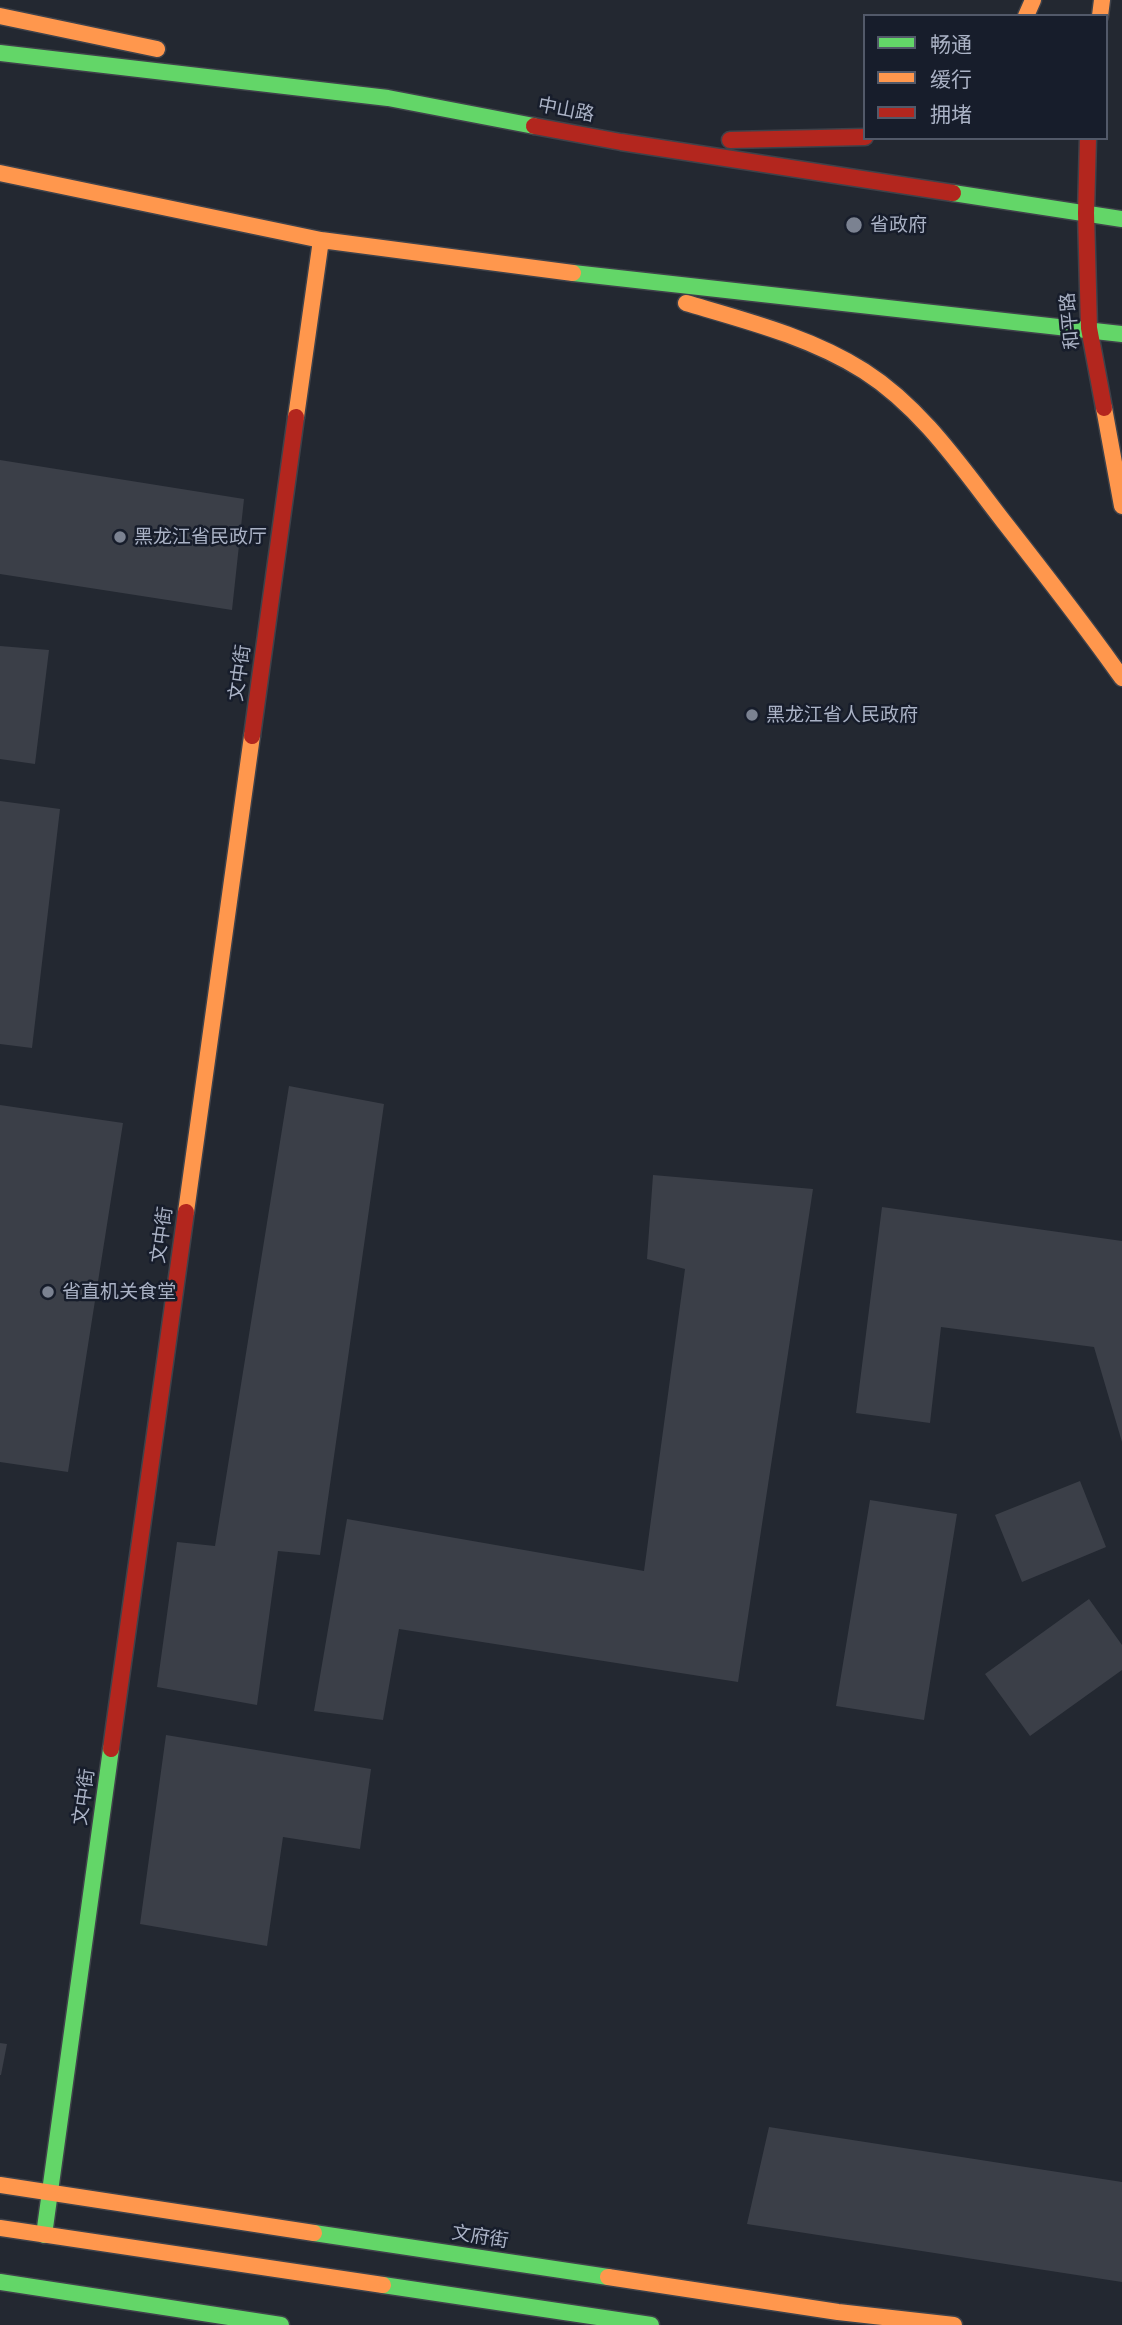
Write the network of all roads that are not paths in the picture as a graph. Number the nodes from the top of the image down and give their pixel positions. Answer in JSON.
{"nodes":[{"id":1,"x":0,"y":16,"type":"edge"},
{"id":2,"x":174,"y":52,"type":"dead end"},
{"id":3,"x":0,"y":53,"type":"edge"},
{"id":4,"x":228,"y":64,"type":"dead end"},
{"id":5,"x":388,"y":98,"type":"junction"},
{"id":6,"x":863,"y":137,"type":"edge"},
{"id":7,"x":1088,"y":140,"type":"edge"},
{"id":8,"x":621,"y":142,"type":"junction"},
{"id":9,"x":0,"y":173,"type":"edge"},
{"id":10,"x":0,"y":189,"type":"edge"},
{"id":11,"x":1086,"y":213,"type":"junction"},
{"id":12,"x":1122,"y":219,"type":"edge"},
{"id":13,"x":321,"y":240,"type":"junction"},
{"id":14,"x":604,"y":277,"type":"junction"},
{"id":15,"x":1089,"y":328,"type":"junction"},
{"id":16,"x":1122,"y":334,"type":"edge"},
{"id":17,"x":1122,"y":506,"type":"edge"},
{"id":18,"x":1122,"y":678,"type":"edge"},
{"id":19,"x":0,"y":2185,"type":"edge"},
{"id":20,"x":50,"y":2193,"type":"junction"},
{"id":21,"x":0,"y":2228,"type":"edge"},
{"id":22,"x":44,"y":2235,"type":"junction"},
{"id":23,"x":0,"y":2282,"type":"edge"},
{"id":24,"x":281,"y":2325,"type":"edge"},
{"id":25,"x":652,"y":2325,"type":"edge"},
{"id":26,"x":954,"y":2325,"type":"edge"}],
"edges":[{"from":1,"to":2,"type":"main road"},
{"from":3,"to":5,"type":"main road","name":"中山路"},
{"from":4,"to":5,"type":"main road"},
{"from":5,"to":8,"type":"main road","name":"中山路"},
{"from":6,"to":8,"type":"main road"},
{"from":7,"to":11,"type":"main road","name":"和平路"},
{"from":8,"to":11,"type":"main road","name":"中山路"},
{"from":9,"to":13,"type":"main road"},
{"from":10,"to":13,"type":"main road"},
{"from":11,"to":12,"type":"main road","name":"中山路"},
{"from":11,"to":15,"type":"main road","name":"和平路"},
{"from":13,"to":14,"type":"main road"},
{"from":13,"to":20,"type":"main road","name":"文中街"},
{"from":14,"to":15,"type":"main road"},
{"from":14,"to":18,"type":"main road"},
{"from":15,"to":16,"type":"main road"},
{"from":15,"to":17,"type":"main road","name":"和平路"},
{"from":19,"to":20,"type":"main road","name":"文府街"},
{"from":20,"to":22,"type":"main road","name":"文中街"},
{"from":20,"to":26,"type":"main road","name":"文府街"},
{"from":21,"to":22,"type":"main road"},
{"from":22,"to":25,"type":"main road"},
{"from":23,"to":24,"type":"main road"}]}
